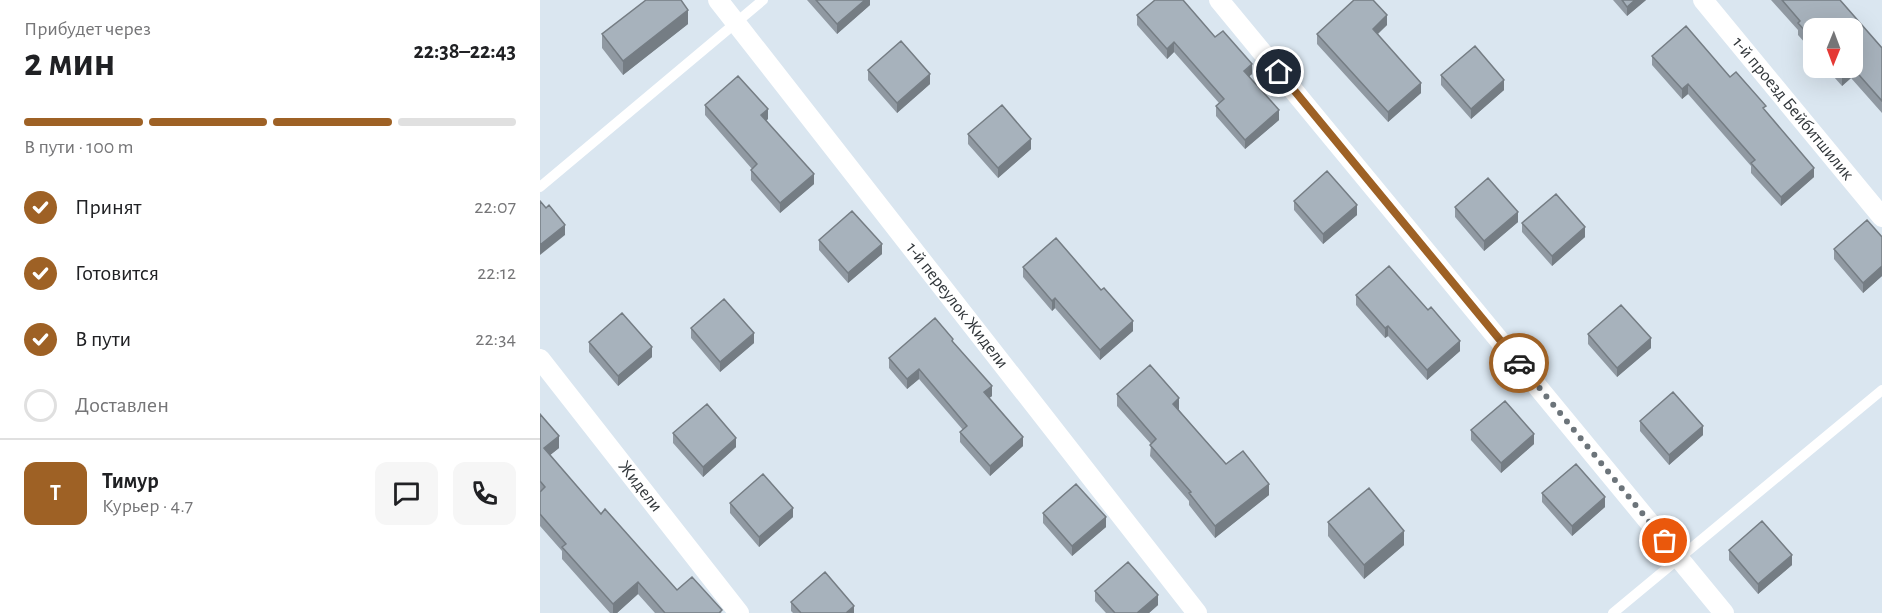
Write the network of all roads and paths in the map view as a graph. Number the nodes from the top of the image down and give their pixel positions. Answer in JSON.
{"nodes":[{"id":1,"x":718,"y":0,"type":"edge"},
{"id":2,"x":763,"y":0,"type":"edge"},
{"id":3,"x":1220,"y":0,"type":"edge"},
{"id":4,"x":1703,"y":0,"type":"edge"},
{"id":5,"x":736,"y":22,"type":"junction"},
{"id":6,"x":540,"y":187,"type":"edge"},
{"id":7,"x":1882,"y":217,"type":"edge"},
{"id":8,"x":540,"y":359,"type":"edge"},
{"id":9,"x":1882,"y":390,"type":"edge"},
{"id":10,"x":1680,"y":559,"type":"junction"},
{"id":11,"x":739,"y":613,"type":"edge"},
{"id":12,"x":1197,"y":613,"type":"edge"},
{"id":13,"x":1613,"y":613,"type":"edge"},
{"id":14,"x":1724,"y":613,"type":"edge"}],
"edges":[{"from":1,"to":5,"type":"street","name":"1-й переулок Жидели"},
{"from":2,"to":5,"type":"lane"},
{"from":3,"to":10,"type":"street"},
{"from":4,"to":7,"type":"street","name":"1-й проезд Бейбитшилик"},
{"from":5,"to":6,"type":"lane"},
{"from":5,"to":12,"type":"street","name":"1-й переулок Жидели"},
{"from":8,"to":11,"type":"street","name":"Жидели"},
{"from":9,"to":10,"type":"lane"},
{"from":10,"to":13,"type":"lane"},
{"from":10,"to":14,"type":"street"}]}
